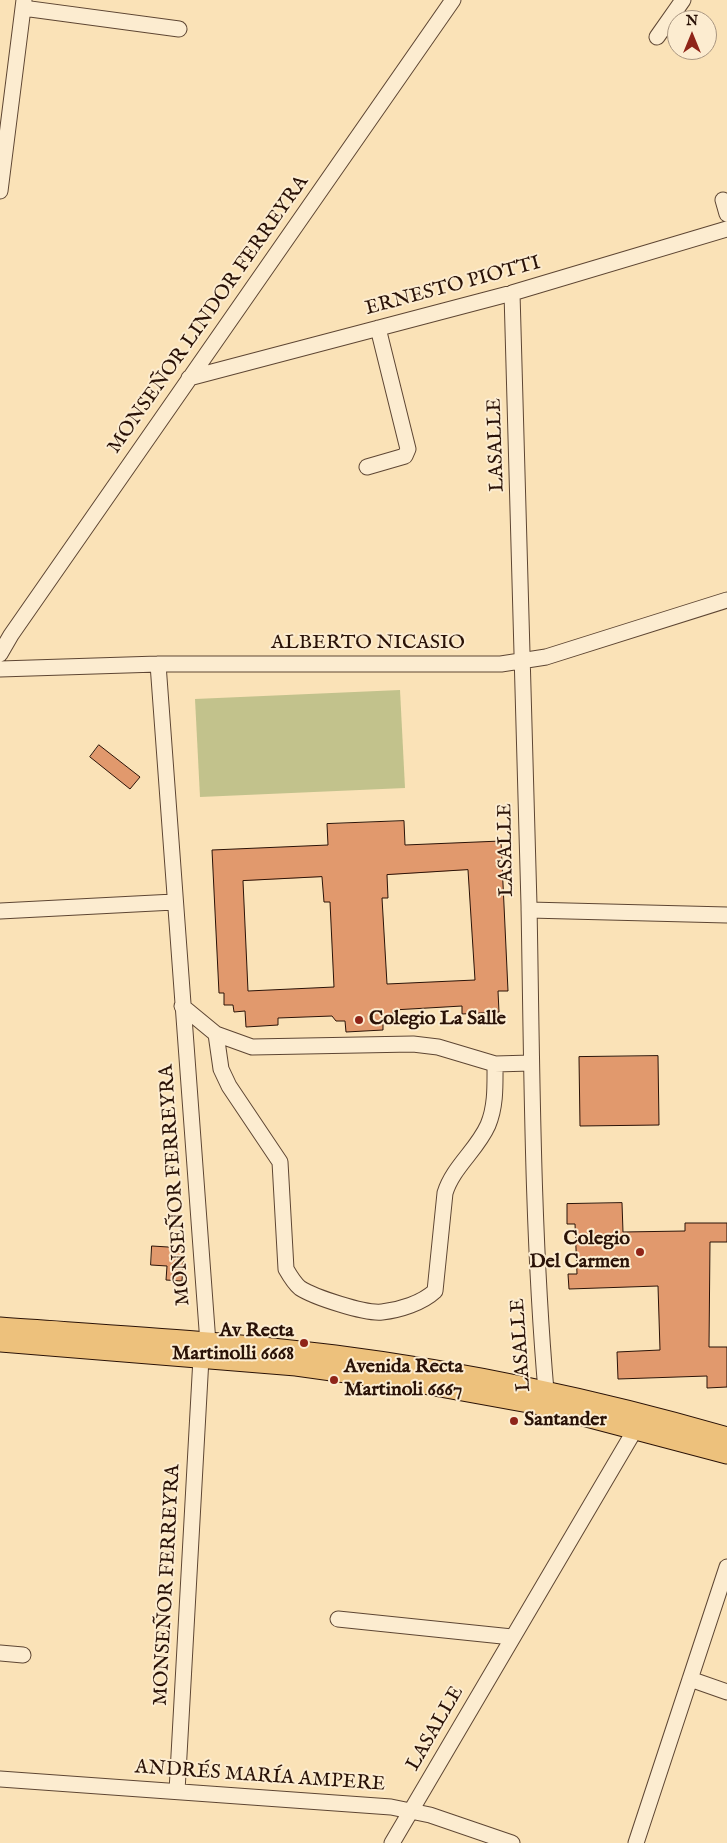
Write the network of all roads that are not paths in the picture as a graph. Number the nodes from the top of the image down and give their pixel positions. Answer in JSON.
{"nodes":[{"id":1,"x":453,"y":0,"type":"edge"},
{"id":2,"x":683,"y":0,"type":"edge"},
{"id":3,"x":23,"y":4,"type":"edge"},
{"id":4,"x":180,"y":30,"type":"dead end"},
{"id":5,"x":658,"y":37,"type":"dead end"},
{"id":6,"x":3,"y":147,"type":"edge"},
{"id":7,"x":0,"y":191,"type":"edge"},
{"id":8,"x":727,"y":230,"type":"edge"},
{"id":9,"x":512,"y":293,"type":"junction"},
{"id":10,"x":378,"y":328,"type":"junction"},
{"id":11,"x":189,"y":378,"type":"junction"},
{"id":12,"x":367,"y":466,"type":"dead end"},
{"id":13,"x":727,"y":600,"type":"edge"},
{"id":14,"x":0,"y":654,"type":"edge"},
{"id":15,"x":523,"y":661,"type":"junction"},
{"id":16,"x":158,"y":664,"type":"junction"},
{"id":17,"x":0,"y":669,"type":"edge"},
{"id":18,"x":174,"y":902,"type":"junction"},
{"id":19,"x":529,"y":910,"type":"junction"},
{"id":20,"x":0,"y":912,"type":"edge"},
{"id":21,"x":727,"y":915,"type":"edge"},
{"id":22,"x":182,"y":1006,"type":"junction"},
{"id":23,"x":216,"y":1034,"type":"junction"},
{"id":24,"x":531,"y":1063,"type":"junction"},
{"id":25,"x":495,"y":1064,"type":"junction"},
{"id":26,"x":0,"y":1327,"type":"edge"},
{"id":27,"x":0,"y":1342,"type":"edge"},
{"id":28,"x":205,"y":1351,"type":"junction"},
{"id":29,"x":546,"y":1398,"type":"junction"},
{"id":30,"x":636,"y":1428,"type":"junction"},
{"id":31,"x":727,"y":1437,"type":"edge"},
{"id":32,"x":727,"y":1454,"type":"edge"},
{"id":33,"x":727,"y":1567,"type":"edge"},
{"id":34,"x":338,"y":1619,"type":"dead end"},
{"id":35,"x":512,"y":1637,"type":"junction"},
{"id":36,"x":0,"y":1653,"type":"edge"},
{"id":37,"x":23,"y":1655,"type":"dead end"},
{"id":38,"x":690,"y":1679,"type":"junction"},
{"id":39,"x":727,"y":1692,"type":"edge"},
{"id":40,"x":0,"y":1778,"type":"edge"},
{"id":41,"x":177,"y":1791,"type":"junction"},
{"id":42,"x":411,"y":1810,"type":"junction"},
{"id":43,"x":392,"y":1843,"type":"edge"},
{"id":44,"x":512,"y":1843,"type":"edge"},
{"id":45,"x":636,"y":1843,"type":"edge"}],
"edges":[{"from":1,"to":11,"type":"street","name":"MONSEÑOR LINDOR FERREYRA"},
{"from":2,"to":5,"type":"street"},
{"from":3,"to":4,"type":"street"},
{"from":3,"to":6,"type":"street"},
{"from":6,"to":7,"type":"street"},
{"from":8,"to":9,"type":"street","name":"ERNESTO PIOTTI"},
{"from":9,"to":10,"type":"street","name":"ERNESTO PIOTTI"},
{"from":9,"to":15,"type":"street","name":"LASALLE"},
{"from":10,"to":11,"type":"street","name":"ERNESTO PIOTTI"},
{"from":10,"to":12,"type":"street"},
{"from":11,"to":14,"type":"street","name":"MONSEÑOR LINDOR FERREYRA"},
{"from":13,"to":15,"type":"street","name":"ALBERTO NICASIO"},
{"from":15,"to":16,"type":"street","name":"ALBERTO NICASIO"},
{"from":15,"to":19,"type":"street","name":"LASALLE"},
{"from":16,"to":17,"type":"street","name":"ALBERTO NICASIO"},
{"from":16,"to":18,"type":"street","name":"MONSEÑOR FERREYRA"},
{"from":18,"to":20,"type":"street"},
{"from":18,"to":22,"type":"street","name":"MONSEÑOR FERREYRA"},
{"from":19,"to":21,"type":"street"},
{"from":19,"to":24,"type":"street","name":"LASALLE"},
{"from":22,"to":23,"type":"street"},
{"from":22,"to":28,"type":"street","name":"MONSEÑOR FERREYRA"},
{"from":23,"to":25,"type":"street"},
{"from":23,"to":25,"type":"street"},
{"from":24,"to":25,"type":"street"},
{"from":24,"to":29,"type":"street","name":"LASALLE"},
{"from":26,"to":28,"type":"main road"},
{"from":27,"to":28,"type":"main road"},
{"from":28,"to":29,"type":"main road"},
{"from":28,"to":41,"type":"street","name":"MONSEÑOR FERREYRA"},
{"from":29,"to":30,"type":"main road"},
{"from":29,"to":31,"type":"main road"},
{"from":30,"to":32,"type":"main road"},
{"from":30,"to":35,"type":"street","name":"LASALLE"},
{"from":33,"to":38,"type":"street"},
{"from":34,"to":35,"type":"street"},
{"from":35,"to":42,"type":"street","name":"LASALLE"},
{"from":36,"to":37,"type":"street"},
{"from":38,"to":39,"type":"street"},
{"from":38,"to":45,"type":"street"},
{"from":40,"to":41,"type":"street","name":"ANDRÉS MARÍA AMPERE"},
{"from":41,"to":42,"type":"street","name":"ANDRÉS MARÍA AMPERE"},
{"from":42,"to":43,"type":"street","name":"LASALLE"},
{"from":42,"to":44,"type":"street","name":"ANDRÉS MARÍA AMPERE"}]}
